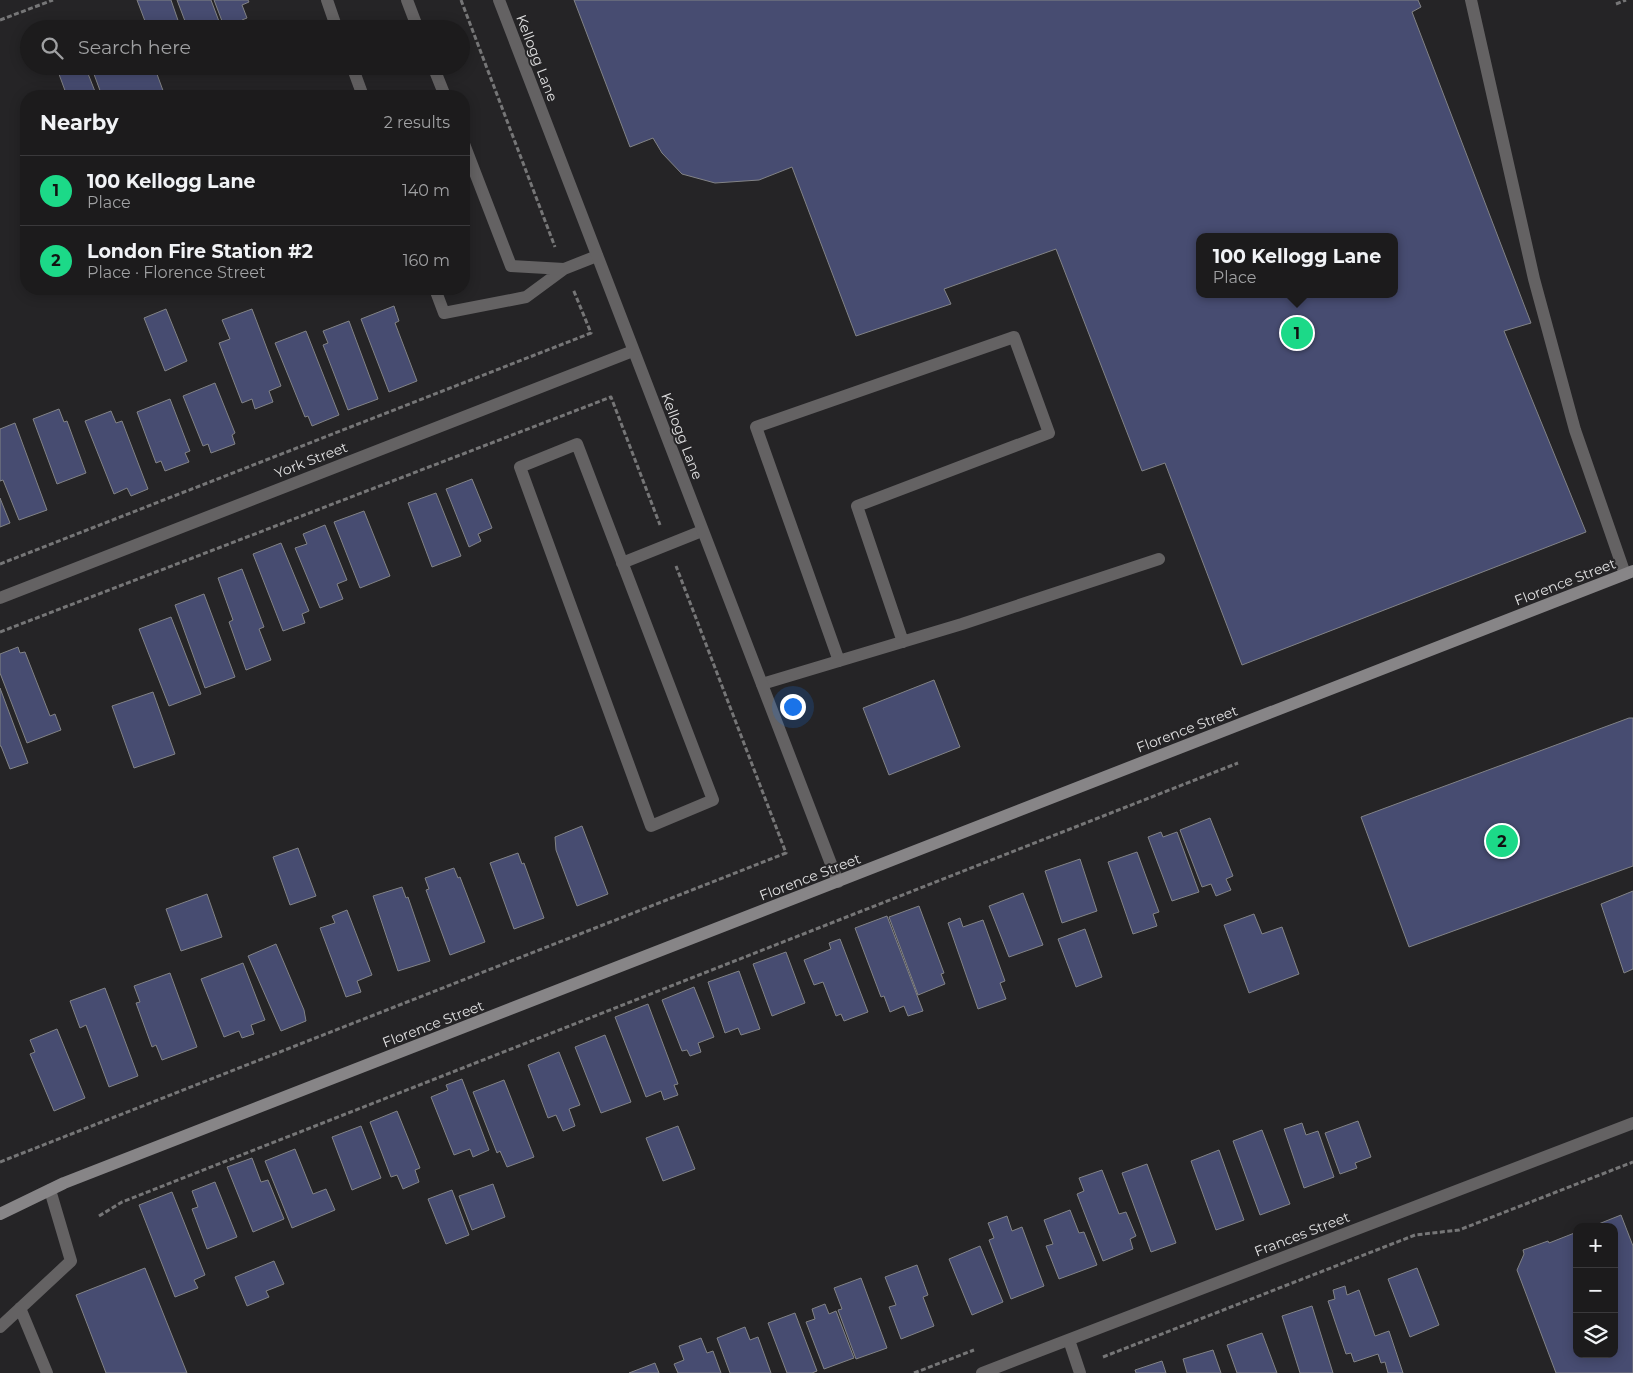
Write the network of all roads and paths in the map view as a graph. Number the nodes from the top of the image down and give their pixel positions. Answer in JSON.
{"nodes":[{"id":1,"x":53,"y":0,"type":"edge"},
{"id":2,"x":327,"y":0,"type":"edge"},
{"id":3,"x":407,"y":0,"type":"edge"},
{"id":4,"x":460,"y":0,"type":"edge"},
{"id":5,"x":498,"y":0,"type":"edge"},
{"id":6,"x":1471,"y":0,"type":"edge"},
{"id":7,"x":1626,"y":0,"type":"edge"},
{"id":8,"x":1616,"y":4,"type":"dead end"},
{"id":9,"x":0,"y":20,"type":"edge"},
{"id":10,"x":335,"y":20,"type":"edge"},
{"id":11,"x":415,"y":20,"type":"edge"},
{"id":12,"x":468,"y":20,"type":"edge"},
{"id":13,"x":470,"y":26,"type":"edge"},
{"id":14,"x":355,"y":75,"type":"edge"},
{"id":15,"x":437,"y":75,"type":"edge"},
{"id":16,"x":361,"y":90,"type":"edge"},
{"id":17,"x":443,"y":90,"type":"edge"},
{"id":18,"x":470,"y":160,"type":"edge"},
{"id":19,"x":597,"y":256,"type":"junction"},
{"id":20,"x":564,"y":269,"type":"junction"},
{"id":21,"x":571,"y":282,"type":"dead end"},
{"id":22,"x":437,"y":295,"type":"edge"},
{"id":23,"x":633,"y":351,"type":"junction"},
{"id":24,"x":702,"y":531,"type":"junction"},
{"id":25,"x":668,"y":544,"type":"junction"},
{"id":26,"x":1159,"y":559,"type":"dead end"},
{"id":27,"x":622,"y":563,"type":"junction"},
{"id":28,"x":0,"y":564,"type":"edge"},
{"id":29,"x":1629,"y":573,"type":"edge"},
{"id":30,"x":0,"y":598,"type":"edge"},
{"id":31,"x":0,"y":632,"type":"edge"},
{"id":32,"x":903,"y":642,"type":"junction"},
{"id":33,"x":839,"y":661,"type":"junction"},
{"id":34,"x":762,"y":684,"type":"junction"},
{"id":35,"x":1238,"y":763,"type":"dead end"},
{"id":36,"x":838,"y":882,"type":"junction"},
{"id":37,"x":1633,"y":1123,"type":"edge"},
{"id":38,"x":0,"y":1162,"type":"edge"},
{"id":39,"x":1633,"y":1162,"type":"edge"},
{"id":40,"x":50,"y":1190,"type":"junction"},
{"id":41,"x":0,"y":1214,"type":"edge"},
{"id":42,"x":99,"y":1216,"type":"dead end"},
{"id":43,"x":20,"y":1308,"type":"junction"},
{"id":44,"x":0,"y":1327,"type":"edge"},
{"id":45,"x":1069,"y":1340,"type":"junction"},
{"id":46,"x":1103,"y":1357,"type":"dead end"},
{"id":47,"x":47,"y":1373,"type":"edge"},
{"id":48,"x":982,"y":1373,"type":"edge"},
{"id":49,"x":1080,"y":1373,"type":"edge"}],
"edges":[{"from":1,"to":9,"type":"path"},
{"from":2,"to":10,"type":"street"},
{"from":3,"to":11,"type":"street"},
{"from":4,"to":12,"type":"path"},
{"from":5,"to":19,"type":"street","name":"Kellogg Lane"},
{"from":6,"to":29,"type":"street"},
{"from":7,"to":8,"type":"path"},
{"from":13,"to":20,"type":"path"},
{"from":14,"to":16,"type":"street"},
{"from":15,"to":17,"type":"street"},
{"from":18,"to":20,"type":"street"},
{"from":19,"to":20,"type":"street"},
{"from":19,"to":23,"type":"street","name":"Kellogg Lane"},
{"from":20,"to":22,"type":"street"},
{"from":21,"to":28,"type":"path"},
{"from":23,"to":24,"type":"street","name":"Kellogg Lane"},
{"from":23,"to":30,"type":"street","name":"York Street"},
{"from":24,"to":25,"type":"street"},
{"from":24,"to":34,"type":"street","name":"Kellogg Lane"},
{"from":25,"to":27,"type":"street"},
{"from":25,"to":31,"type":"path"},
{"from":25,"to":38,"type":"path"},
{"from":26,"to":32,"type":"street"},
{"from":27,"to":27,"type":"street"},
{"from":29,"to":36,"type":"main road","name":"Florence Street"},
{"from":32,"to":33,"type":"street"},
{"from":32,"to":33,"type":"street"},
{"from":33,"to":34,"type":"street"},
{"from":34,"to":36,"type":"street","name":"Kellogg Lane"},
{"from":35,"to":42,"type":"path"},
{"from":36,"to":40,"type":"main road","name":"Florence Street"},
{"from":37,"to":45,"type":"street","name":"Frances Street"},
{"from":39,"to":46,"type":"path"},
{"from":40,"to":41,"type":"main road","name":"Florence Street"},
{"from":40,"to":43,"type":"street"},
{"from":43,"to":44,"type":"street"},
{"from":43,"to":47,"type":"street"},
{"from":45,"to":48,"type":"street","name":"Frances Street"},
{"from":45,"to":49,"type":"street"}]}
